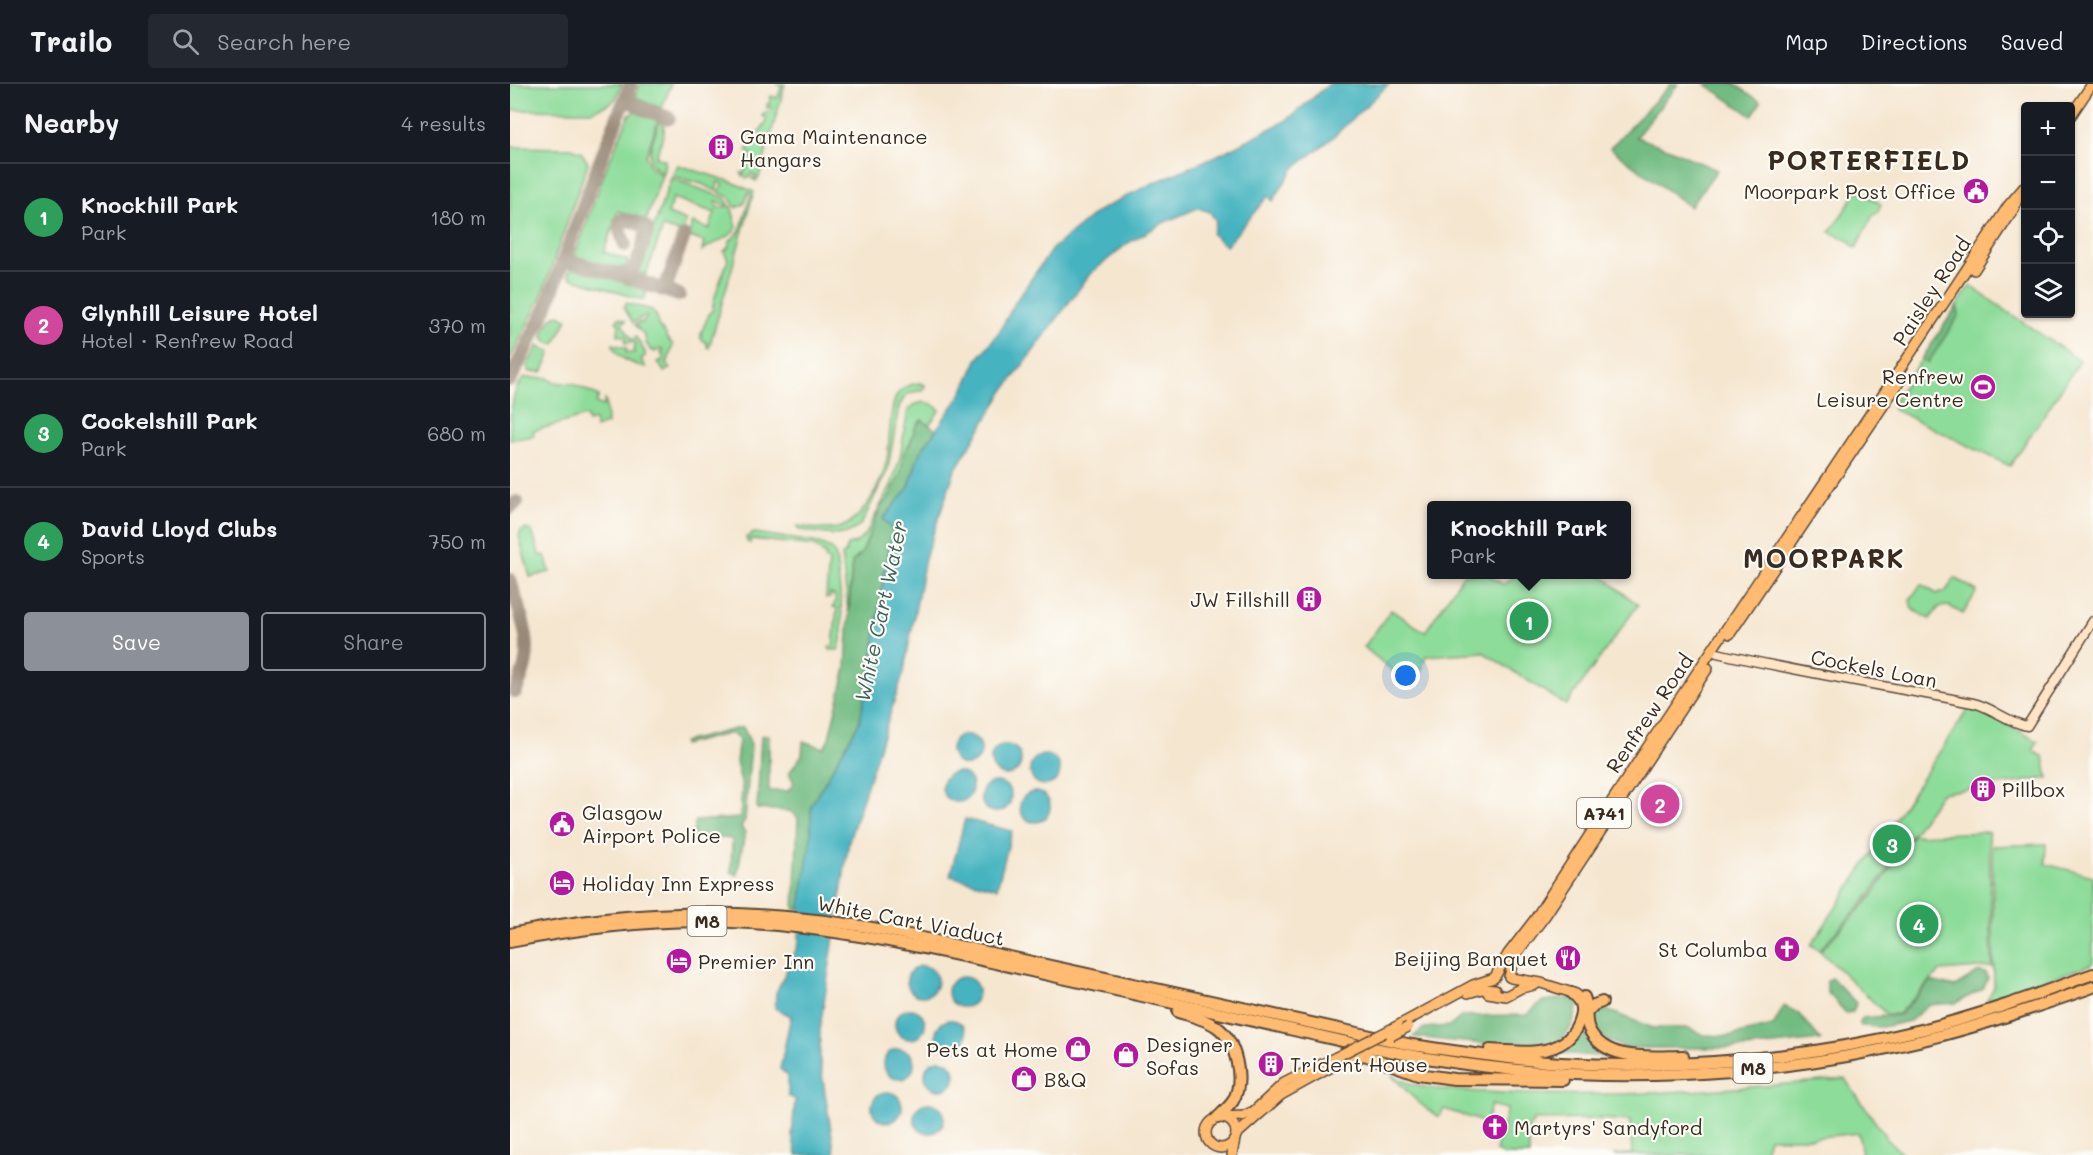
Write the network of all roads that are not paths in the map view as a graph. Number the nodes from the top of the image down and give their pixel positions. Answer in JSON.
{"nodes":[{"id":1,"x":2092,"y":84,"type":"edge"},
{"id":2,"x":2075,"y":110,"type":"edge"},
{"id":3,"x":2021,"y":191,"type":"edge"},
{"id":4,"x":2093,"y":621,"type":"edge"},
{"id":5,"x":1714,"y":652,"type":"junction"},
{"id":6,"x":568,"y":922,"type":"junction"},
{"id":7,"x":510,"y":928,"type":"edge"},
{"id":8,"x":510,"y":934,"type":"edge"},
{"id":9,"x":510,"y":942,"type":"edge"},
{"id":10,"x":2093,"y":975,"type":"edge"},
{"id":11,"x":1495,"y":977,"type":"junction"},
{"id":12,"x":1510,"y":978,"type":"junction"},
{"id":13,"x":1534,"y":985,"type":"junction"},
{"id":14,"x":1551,"y":986,"type":"junction"},
{"id":15,"x":2093,"y":987,"type":"edge"},
{"id":16,"x":1509,"y":989,"type":"junction"},
{"id":17,"x":1122,"y":990,"type":"junction"},
{"id":18,"x":1495,"y":990,"type":"junction"},
{"id":19,"x":1571,"y":993,"type":"junction"},
{"id":20,"x":1584,"y":997,"type":"joint"},
{"id":21,"x":1458,"y":1001,"type":"junction"},
{"id":22,"x":1602,"y":1002,"type":"dead end"},
{"id":23,"x":1587,"y":1012,"type":"junction"},
{"id":24,"x":1412,"y":1045,"type":"junction"},
{"id":25,"x":1765,"y":1057,"type":"junction"},
{"id":26,"x":1339,"y":1059,"type":"junction"},
{"id":27,"x":1689,"y":1073,"type":"junction"},
{"id":28,"x":1219,"y":1118,"type":"junction"},
{"id":29,"x":1235,"y":1137,"type":"junction"},
{"id":30,"x":1217,"y":1151,"type":"edge"},
{"id":31,"x":1232,"y":1155,"type":"edge"}],
"edges":[{"from":1,"to":2,"type":"main road"},
{"from":3,"to":5,"type":"main road","name":"Paisley Road","number":"A741"},
{"from":4,"to":5,"type":"main road","name":"Cockels Loan"},
{"from":5,"to":11,"type":"main road","name":"Renfrew Road","number":"A741"},
{"from":5,"to":12,"type":"main road","name":"Renfrew Road","number":"A741"},
{"from":6,"to":7,"type":"highway"},
{"from":6,"to":8,"type":"highway","name":"White Cart Viaduct","number":"M8"},
{"from":6,"to":17,"type":"highway","name":"White Cart Viaduct","number":"M8"},
{"from":9,"to":17,"type":"highway","name":"White Cart Viaduct","number":"M8"},
{"from":10,"to":25,"type":"highway","number":"M8"},
{"from":11,"to":12,"type":"main road"},
{"from":11,"to":18,"type":"main road"},
{"from":11,"to":26,"type":"main road","bridge":true},
{"from":12,"to":14,"type":"main road"},
{"from":12,"to":16,"type":"main road"},
{"from":13,"to":14,"type":"main road"},
{"from":13,"to":16,"type":"main road"},
{"from":13,"to":21,"type":"main road"},
{"from":14,"to":19,"type":"main road"},
{"from":15,"to":27,"type":"highway","number":"M8"},
{"from":16,"to":18,"type":"main road"},
{"from":17,"to":24,"type":"highway","number":"M8"},
{"from":17,"to":27,"type":"highway","number":"M8"},
{"from":17,"to":28,"type":"highway"},
{"from":18,"to":21,"type":"main road"},
{"from":19,"to":20,"type":"main road"},
{"from":19,"to":24,"type":"highway"},
{"from":20,"to":23,"type":"highway"},
{"from":21,"to":26,"type":"main road","bridge":true},
{"from":22,"to":23,"type":"highway"},
{"from":23,"to":25,"type":"highway"},
{"from":24,"to":25,"type":"highway","number":"M8"},
{"from":26,"to":27,"type":"highway"},
{"from":26,"to":28,"type":"main road"},
{"from":26,"to":29,"type":"main road"},
{"from":28,"to":29,"type":"main road"},
{"from":28,"to":30,"type":"main road"},
{"from":29,"to":30,"type":"main road"},
{"from":29,"to":31,"type":"main road"}]}
